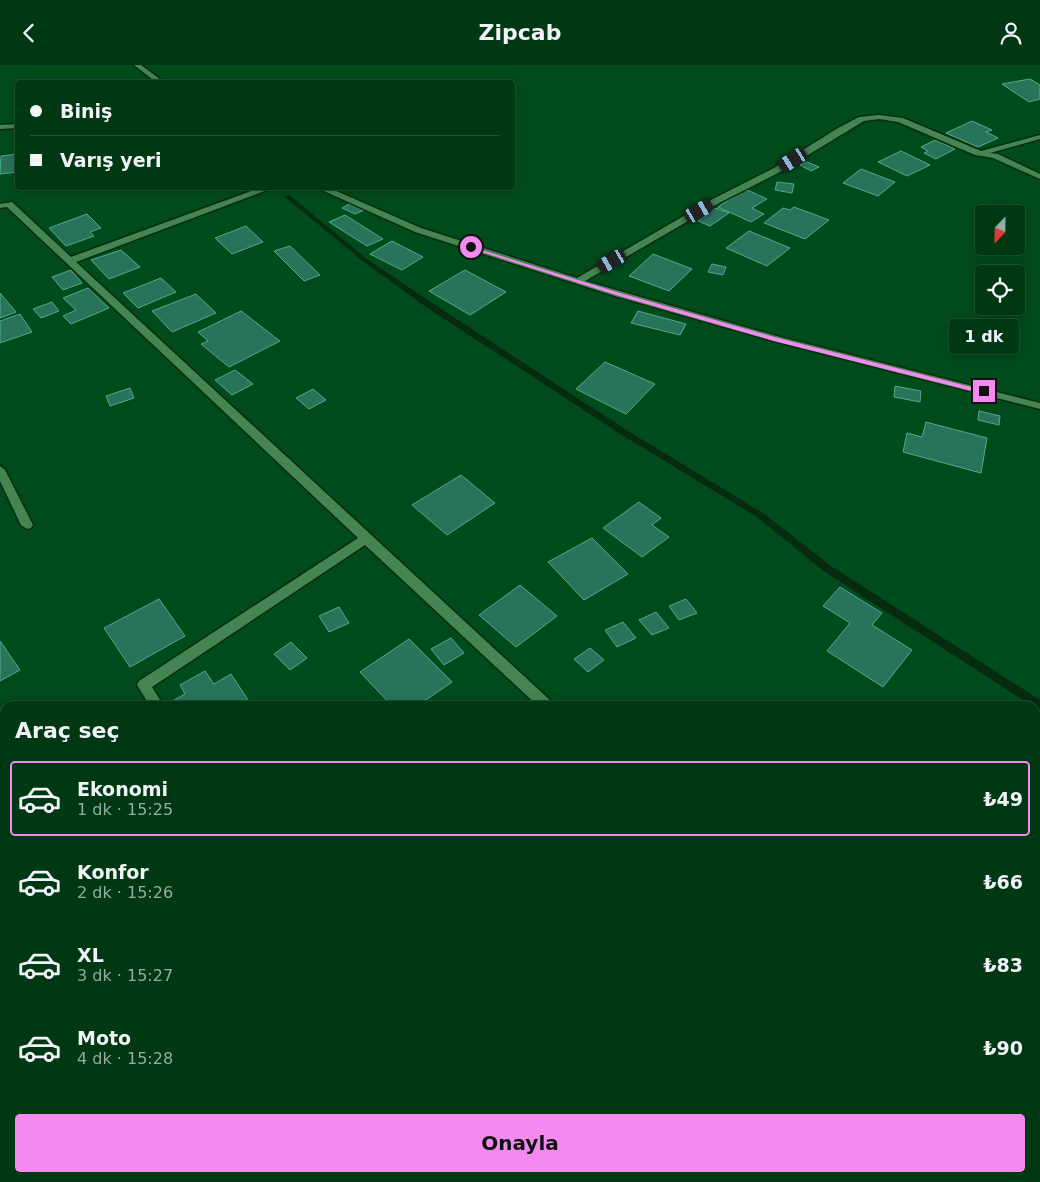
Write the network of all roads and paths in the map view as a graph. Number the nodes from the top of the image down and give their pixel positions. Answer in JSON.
{"nodes":[{"id":1,"x":137,"y":65,"type":"edge"},
{"id":2,"x":158,"y":80,"type":"edge"},
{"id":3,"x":15,"y":126,"type":"edge"},
{"id":4,"x":0,"y":127,"type":"edge"},
{"id":5,"x":1040,"y":137,"type":"edge"},
{"id":6,"x":978,"y":153,"type":"junction"},
{"id":7,"x":1040,"y":177,"type":"edge"},
{"id":8,"x":263,"y":190,"type":"edge"},
{"id":9,"x":326,"y":190,"type":"edge"},
{"id":10,"x":0,"y":206,"type":"edge"},
{"id":11,"x":69,"y":261,"type":"junction"},
{"id":12,"x":578,"y":281,"type":"junction"},
{"id":13,"x":1040,"y":406,"type":"edge"},
{"id":14,"x":0,"y":470,"type":"edge"},
{"id":15,"x":27,"y":525,"type":"dead end"},
{"id":16,"x":366,"y":539,"type":"junction"},
{"id":17,"x":154,"y":701,"type":"edge"},
{"id":18,"x":543,"y":701,"type":"edge"}],
"edges":[{"from":1,"to":2,"type":"street"},
{"from":3,"to":4,"type":"street"},
{"from":5,"to":6,"type":"street"},
{"from":6,"to":7,"type":"street"},
{"from":6,"to":12,"type":"street"},
{"from":8,"to":11,"type":"street"},
{"from":9,"to":12,"type":"street"},
{"from":10,"to":11,"type":"street"},
{"from":11,"to":16,"type":"street"},
{"from":12,"to":13,"type":"street"},
{"from":14,"to":15,"type":"street"},
{"from":16,"to":17,"type":"street"},
{"from":16,"to":18,"type":"street"}]}
